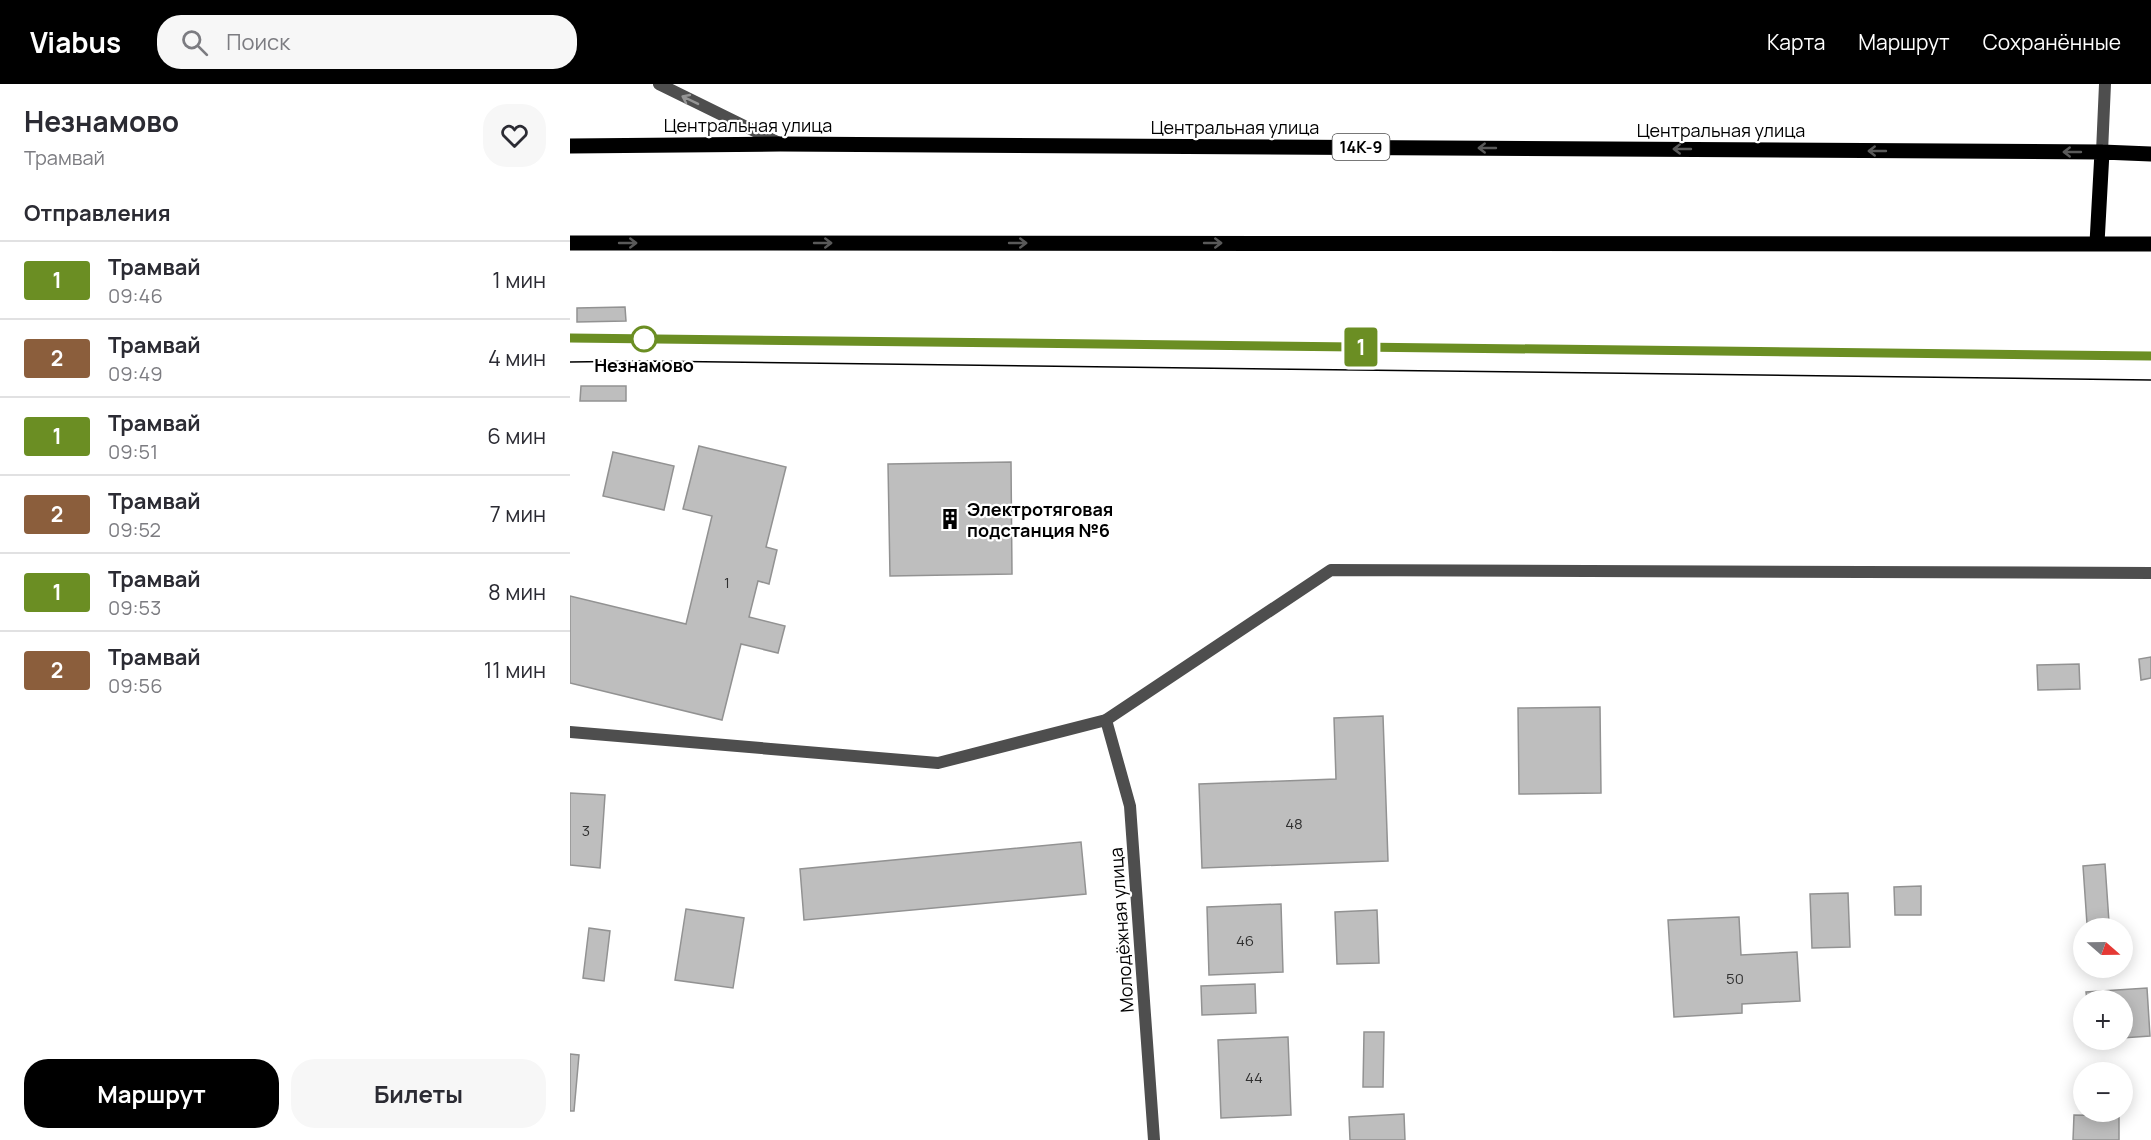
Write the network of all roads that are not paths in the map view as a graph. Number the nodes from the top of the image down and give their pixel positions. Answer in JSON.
{"nodes":[{"id":1,"x":658,"y":84,"type":"edge"},
{"id":2,"x":2105,"y":84,"type":"edge"},
{"id":3,"x":780,"y":144,"type":"junction"},
{"id":4,"x":570,"y":146,"type":"edge"},
{"id":5,"x":2102,"y":152,"type":"junction"},
{"id":6,"x":2151,"y":154,"type":"edge"},
{"id":7,"x":570,"y":243,"type":"edge"},
{"id":8,"x":2097,"y":243,"type":"junction"},
{"id":9,"x":2151,"y":244,"type":"edge"},
{"id":10,"x":2151,"y":573,"type":"edge"},
{"id":11,"x":1106,"y":720,"type":"junction"},
{"id":12,"x":570,"y":732,"type":"edge"},
{"id":13,"x":1154,"y":1140,"type":"edge"}],
"edges":[{"from":3,"to":1,"type":"street","one_way":true},
{"from":2,"to":5,"type":"street"},
{"from":3,"to":4,"type":"main road","name":"Центральная улица","number":"14К-9"},
{"from":5,"to":3,"type":"main road","name":"Центральная улица","number":"14К-9","one_way":true},
{"from":5,"to":6,"type":"main road","name":"Центральная улица","number":"14К-9"},
{"from":5,"to":8,"type":"main road"},
{"from":7,"to":8,"type":"main road","one_way":true},
{"from":8,"to":9,"type":"main road"},
{"from":10,"to":11,"type":"street"},
{"from":11,"to":12,"type":"street"},
{"from":11,"to":13,"type":"street","name":"Молодёжная улица"}]}
